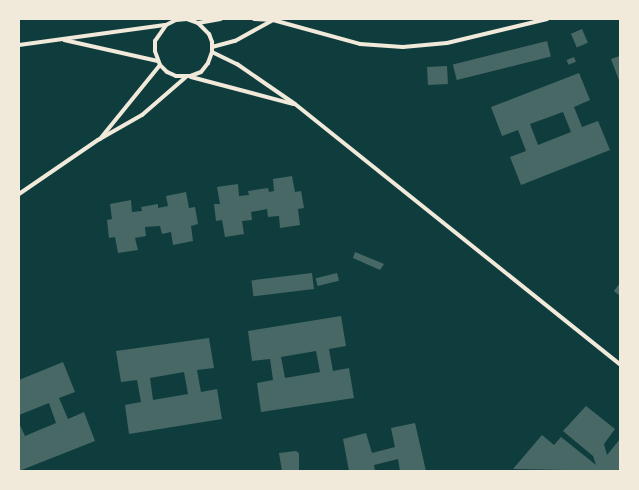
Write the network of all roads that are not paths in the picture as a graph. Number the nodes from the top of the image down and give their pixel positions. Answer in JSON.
{"nodes":[{"id":1,"x":221,"y":19,"type":"edge"},
{"id":2,"x":254,"y":19,"type":"edge"},
{"id":3,"x":547,"y":19,"type":"edge"},
{"id":4,"x":274,"y":20,"type":"junction"},
{"id":5,"x":198,"y":23,"type":"junction"},
{"id":6,"x":166,"y":25,"type":"junction"},
{"id":7,"x":62,"y":39,"type":"junction"},
{"id":8,"x":19,"y":45,"type":"edge"},
{"id":9,"x":212,"y":50,"type":"junction"},
{"id":10,"x":159,"y":63,"type":"junction"},
{"id":11,"x":188,"y":77,"type":"junction"},
{"id":12,"x":295,"y":104,"type":"junction"},
{"id":13,"x":98,"y":140,"type":"junction"},
{"id":14,"x":19,"y":194,"type":"edge"},
{"id":15,"x":620,"y":364,"type":"edge"}],
"edges":[{"from":1,"to":5,"type":"street"},
{"from":2,"to":4,"type":"street"},
{"from":3,"to":4,"type":"street"},
{"from":4,"to":9,"type":"street"},
{"from":5,"to":6,"type":"street"},
{"from":5,"to":9,"type":"street"},
{"from":6,"to":7,"type":"street"},
{"from":6,"to":10,"type":"street"},
{"from":7,"to":8,"type":"street"},
{"from":7,"to":10,"type":"street"},
{"from":9,"to":11,"type":"street"},
{"from":9,"to":12,"type":"street"},
{"from":10,"to":11,"type":"street"},
{"from":10,"to":13,"type":"street"},
{"from":11,"to":12,"type":"street"},
{"from":11,"to":13,"type":"street"},
{"from":12,"to":15,"type":"street"},
{"from":13,"to":14,"type":"street"}]}
